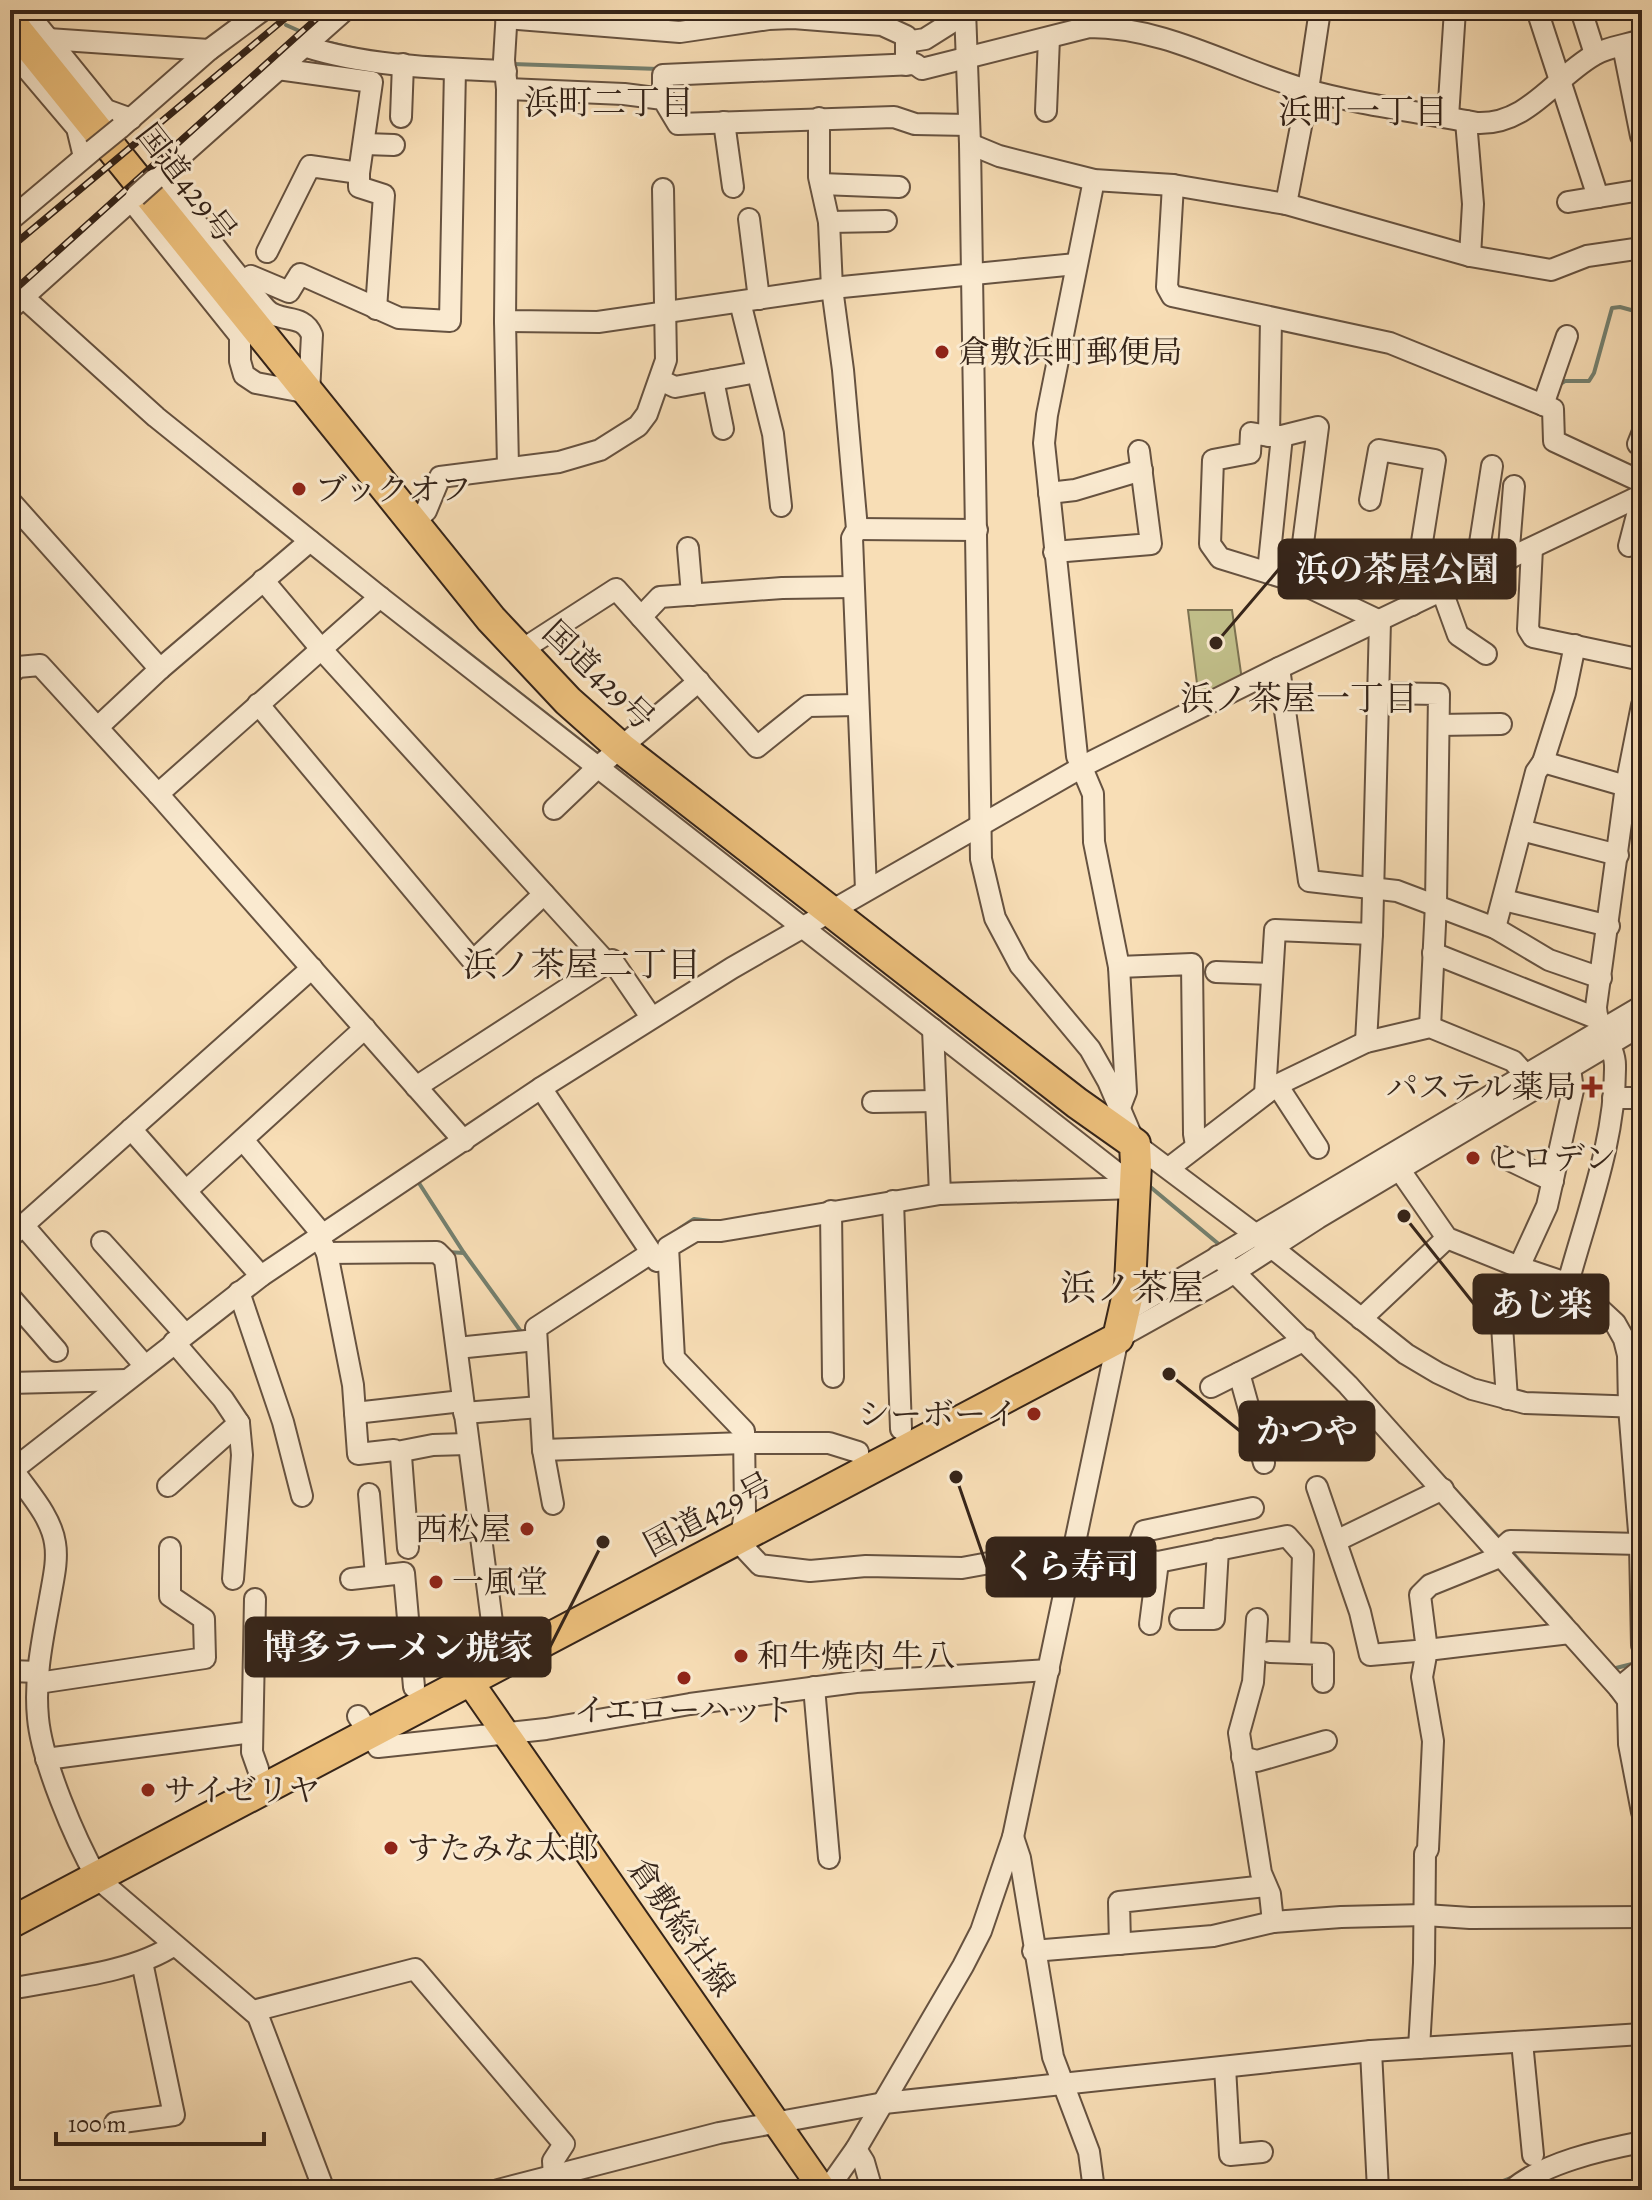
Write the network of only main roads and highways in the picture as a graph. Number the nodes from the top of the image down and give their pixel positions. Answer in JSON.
{"nodes":[{"id":1,"x":10,"y":22,"type":"edge"},
{"id":2,"x":1122,"y":1325,"type":"junction"},
{"id":3,"x":743,"y":1525,"type":"junction"},
{"id":4,"x":464,"y":1672,"type":"junction"},
{"id":5,"x":364,"y":1724,"type":"junction"},
{"id":6,"x":91,"y":1869,"type":"junction"},
{"id":7,"x":10,"y":1900,"type":"edge"},
{"id":8,"x":10,"y":1923,"type":"edge"},
{"id":9,"x":825,"y":2190,"type":"edge"}],
"edges":[{"from":1,"to":2,"type":"highway","name":"国道429号"},
{"from":2,"to":3,"type":"highway","name":"国道429号"},
{"from":2,"to":3,"type":"highway","name":"国道429号"},
{"from":3,"to":4,"type":"highway","name":"国道429号"},
{"from":3,"to":4,"type":"highway","name":"国道429号"},
{"from":4,"to":5,"type":"highway","name":"国道429号"},
{"from":4,"to":5,"type":"highway","name":"国道429号"},
{"from":4,"to":9,"type":"main road","name":"倉敷総社線"},
{"from":5,"to":6,"type":"highway","name":"国道429号"},
{"from":5,"to":6,"type":"highway","name":"国道429号"},
{"from":6,"to":7,"type":"highway","name":"国道429号"},
{"from":6,"to":8,"type":"highway","name":"国道429号"}]}
